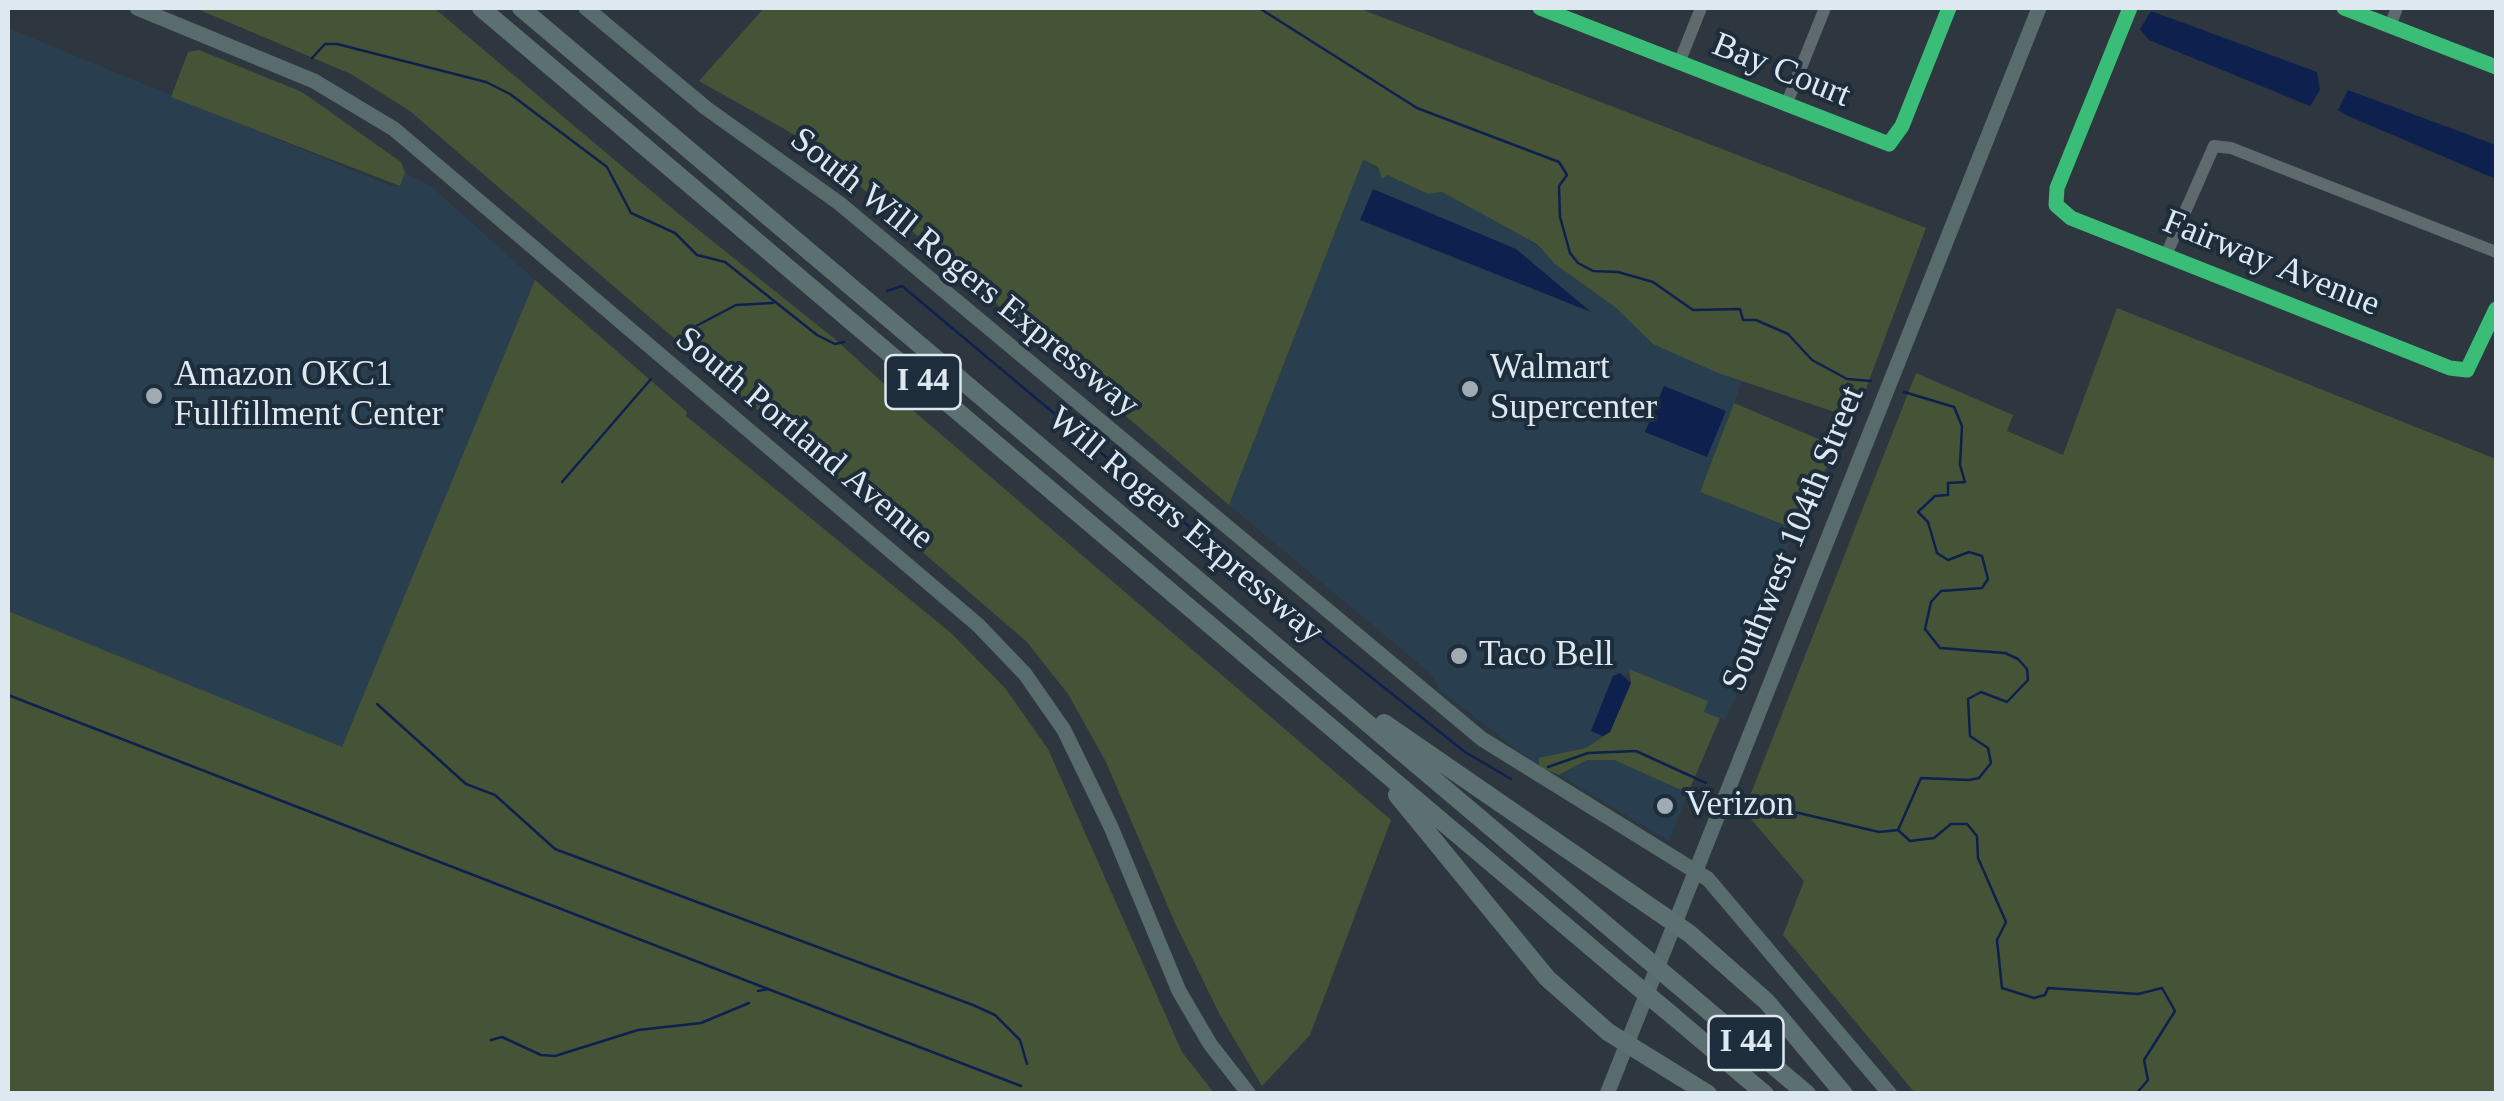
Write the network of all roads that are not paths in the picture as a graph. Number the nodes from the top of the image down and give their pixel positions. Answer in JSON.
{"nodes":[{"id":1,"x":137,"y":8,"type":"edge"},
{"id":2,"x":481,"y":8,"type":"edge"},
{"id":3,"x":521,"y":8,"type":"edge"},
{"id":4,"x":586,"y":8,"type":"edge"},
{"id":5,"x":1540,"y":8,"type":"edge"},
{"id":6,"x":1701,"y":8,"type":"edge"},
{"id":7,"x":1825,"y":8,"type":"edge"},
{"id":8,"x":1949,"y":8,"type":"edge"},
{"id":9,"x":2039,"y":8,"type":"edge"},
{"id":10,"x":2130,"y":8,"type":"edge"},
{"id":11,"x":2344,"y":8,"type":"edge"},
{"id":12,"x":2397,"y":8,"type":"edge"},
{"id":13,"x":1574,"y":14,"type":"edge"},
{"id":14,"x":2390,"y":26,"type":"junction"},
{"id":15,"x":1679,"y":63,"type":"junction"},
{"id":16,"x":2496,"y":68,"type":"edge"},
{"id":17,"x":1786,"y":106,"type":"junction"},
{"id":18,"x":2496,"y":252,"type":"edge"},
{"id":19,"x":2166,"y":254,"type":"junction"},
{"id":20,"x":2496,"y":308,"type":"edge"},
{"id":21,"x":1311,"y":674,"type":"junction"},
{"id":22,"x":1365,"y":756,"type":"junction"},
{"id":23,"x":1694,"y":871,"type":"junction"},
{"id":24,"x":1674,"y":922,"type":"junction"},
{"id":25,"x":1626,"y":1044,"type":"junction"},
{"id":26,"x":1249,"y":1094,"type":"edge"},
{"id":27,"x":1607,"y":1094,"type":"edge"},
{"id":28,"x":1708,"y":1094,"type":"edge"},
{"id":29,"x":1765,"y":1094,"type":"edge"},
{"id":30,"x":1806,"y":1094,"type":"edge"},
{"id":31,"x":1844,"y":1094,"type":"edge"},
{"id":32,"x":1890,"y":1094,"type":"edge"}],
"edges":[{"from":1,"to":26,"type":"main road","name":"South Portland Avenue"},
{"from":2,"to":22,"type":"highway","name":"Will Rogers Expressway","number":"I 44"},
{"from":3,"to":21,"type":"highway","name":"Will Rogers Expressway","number":"I 44"},
{"from":4,"to":23,"type":"main road","name":"South Will Rogers Expressway"},
{"from":5,"to":13,"type":"street","name":"Bay Court"},
{"from":6,"to":15,"type":"street"},
{"from":7,"to":17,"type":"street"},
{"from":8,"to":17,"type":"street","name":"Bay Court"},
{"from":9,"to":23,"type":"main road","name":"Southwest 104th Street"},
{"from":10,"to":19,"type":"street","name":"Fairway Avenue"},
{"from":11,"to":14,"type":"street"},
{"from":12,"to":14,"type":"street"},
{"from":13,"to":15,"type":"street","name":"Bay Court"},
{"from":14,"to":16,"type":"street"},
{"from":15,"to":17,"type":"street","name":"Bay Court"},
{"from":18,"to":19,"type":"street"},
{"from":19,"to":20,"type":"street","name":"Fairway Avenue"},
{"from":21,"to":24,"type":"highway"},
{"from":21,"to":30,"type":"highway","name":"Will Rogers Expressway","number":"I 44","bridge":true},
{"from":22,"to":25,"type":"highway"},
{"from":22,"to":29,"type":"highway","name":"Will Rogers Expressway","number":"I 44","bridge":true},
{"from":23,"to":24,"type":"main road","name":"Southwest 104th Street"},
{"from":23,"to":32,"type":"main road"},
{"from":24,"to":25,"type":"main road","name":"Southwest 104th Street"},
{"from":24,"to":31,"type":"highway"},
{"from":25,"to":27,"type":"main road","name":"Southwest 104th Street"},
{"from":25,"to":28,"type":"highway"}]}
